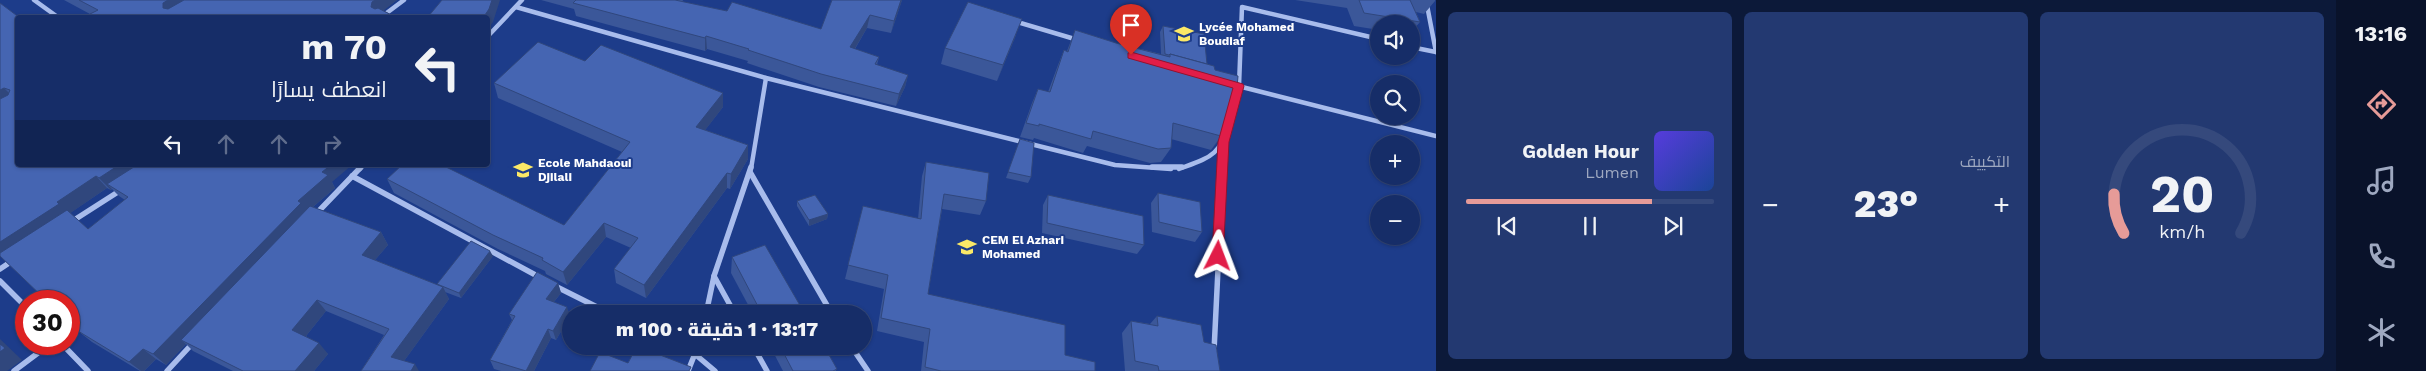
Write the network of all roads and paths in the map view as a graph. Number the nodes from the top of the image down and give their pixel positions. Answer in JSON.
{"nodes":[{"id":1,"x":34,"y":0,"type":"edge"},
{"id":2,"x":404,"y":0,"type":"edge"},
{"id":3,"x":522,"y":0,"type":"edge"},
{"id":4,"x":1426,"y":0,"type":"edge"},
{"id":5,"x":516,"y":7,"type":"junction"},
{"id":6,"x":56,"y":15,"type":"edge"},
{"id":7,"x":384,"y":15,"type":"edge"},
{"id":8,"x":1006,"y":19,"type":"edge"},
{"id":9,"x":1430,"y":21,"type":"junction"},
{"id":10,"x":1436,"y":22,"type":"edge"},
{"id":11,"x":490,"y":34,"type":"edge"},
{"id":12,"x":1370,"y":37,"type":"edge"},
{"id":13,"x":1081,"y":41,"type":"edge"},
{"id":14,"x":1420,"y":48,"type":"edge"},
{"id":15,"x":1436,"y":52,"type":"edge"},
{"id":16,"x":766,"y":78,"type":"junction"},
{"id":17,"x":1230,"y":84,"type":"edge"},
{"id":18,"x":1239,"y":86,"type":"junction"},
{"id":19,"x":1234,"y":105,"type":"edge"},
{"id":20,"x":1232,"y":114,"type":"edge"},
{"id":21,"x":1436,"y":136,"type":"edge"},
{"id":22,"x":1224,"y":142,"type":"junction"},
{"id":23,"x":361,"y":167,"type":"edge"},
{"id":24,"x":750,"y":172,"type":"junction"},
{"id":25,"x":352,"y":176,"type":"junction"},
{"id":26,"x":125,"y":187,"type":"edge"},
{"id":27,"x":311,"y":219,"type":"edge"},
{"id":28,"x":66,"y":225,"type":"edge"},
{"id":29,"x":17,"y":258,"type":"edge"},
{"id":30,"x":0,"y":269,"type":"edge"},
{"id":31,"x":714,"y":276,"type":"junction"},
{"id":32,"x":0,"y":281,"type":"edge"},
{"id":33,"x":15,"y":296,"type":"edge"},
{"id":34,"x":592,"y":305,"type":"edge"},
{"id":35,"x":708,"y":305,"type":"edge"},
{"id":36,"x":730,"y":305,"type":"edge"},
{"id":37,"x":827,"y":305,"type":"edge"},
{"id":38,"x":194,"y":342,"type":"edge"},
{"id":39,"x":35,"y":355,"type":"edge"},
{"id":40,"x":73,"y":355,"type":"edge"},
{"id":41,"x":696,"y":355,"type":"joint"},
{"id":42,"x":758,"y":355,"type":"edge"},
{"id":43,"x":857,"y":355,"type":"edge"},
{"id":44,"x":1213,"y":361,"type":"edge"},
{"id":45,"x":14,"y":371,"type":"edge"},
{"id":46,"x":88,"y":371,"type":"edge"},
{"id":47,"x":167,"y":371,"type":"edge"},
{"id":48,"x":688,"y":371,"type":"edge"},
{"id":49,"x":715,"y":371,"type":"edge"},
{"id":50,"x":767,"y":371,"type":"edge"},
{"id":51,"x":868,"y":371,"type":"edge"}],
"edges":[{"from":1,"to":6,"type":"street"},
{"from":2,"to":7,"type":"street"},
{"from":3,"to":5,"type":"street"},
{"from":4,"to":9,"type":"street"},
{"from":5,"to":11,"type":"street"},
{"from":5,"to":16,"type":"street"},
{"from":8,"to":13,"type":"street"},
{"from":9,"to":10,"type":"street"},
{"from":9,"to":15,"type":"street"},
{"from":12,"to":18,"type":"street"},
{"from":14,"to":15,"type":"street"},
{"from":16,"to":22,"type":"street"},
{"from":16,"to":24,"type":"street"},
{"from":17,"to":18,"type":"street"},
{"from":18,"to":19,"type":"street"},
{"from":18,"to":21,"type":"street"},
{"from":20,"to":22,"type":"street"},
{"from":22,"to":44,"type":"street"},
{"from":23,"to":25,"type":"street"},
{"from":24,"to":31,"type":"street"},
{"from":24,"to":37,"type":"street"},
{"from":25,"to":27,"type":"street"},
{"from":25,"to":34,"type":"street"},
{"from":26,"to":28,"type":"street"},
{"from":29,"to":30,"type":"street"},
{"from":31,"to":35,"type":"street"},
{"from":31,"to":36,"type":"street"},
{"from":32,"to":33,"type":"street"},
{"from":38,"to":47,"type":"street"},
{"from":39,"to":45,"type":"street"},
{"from":40,"to":46,"type":"street"},
{"from":41,"to":48,"type":"street"},
{"from":41,"to":49,"type":"street"},
{"from":42,"to":50,"type":"street"},
{"from":43,"to":51,"type":"street"}]}
